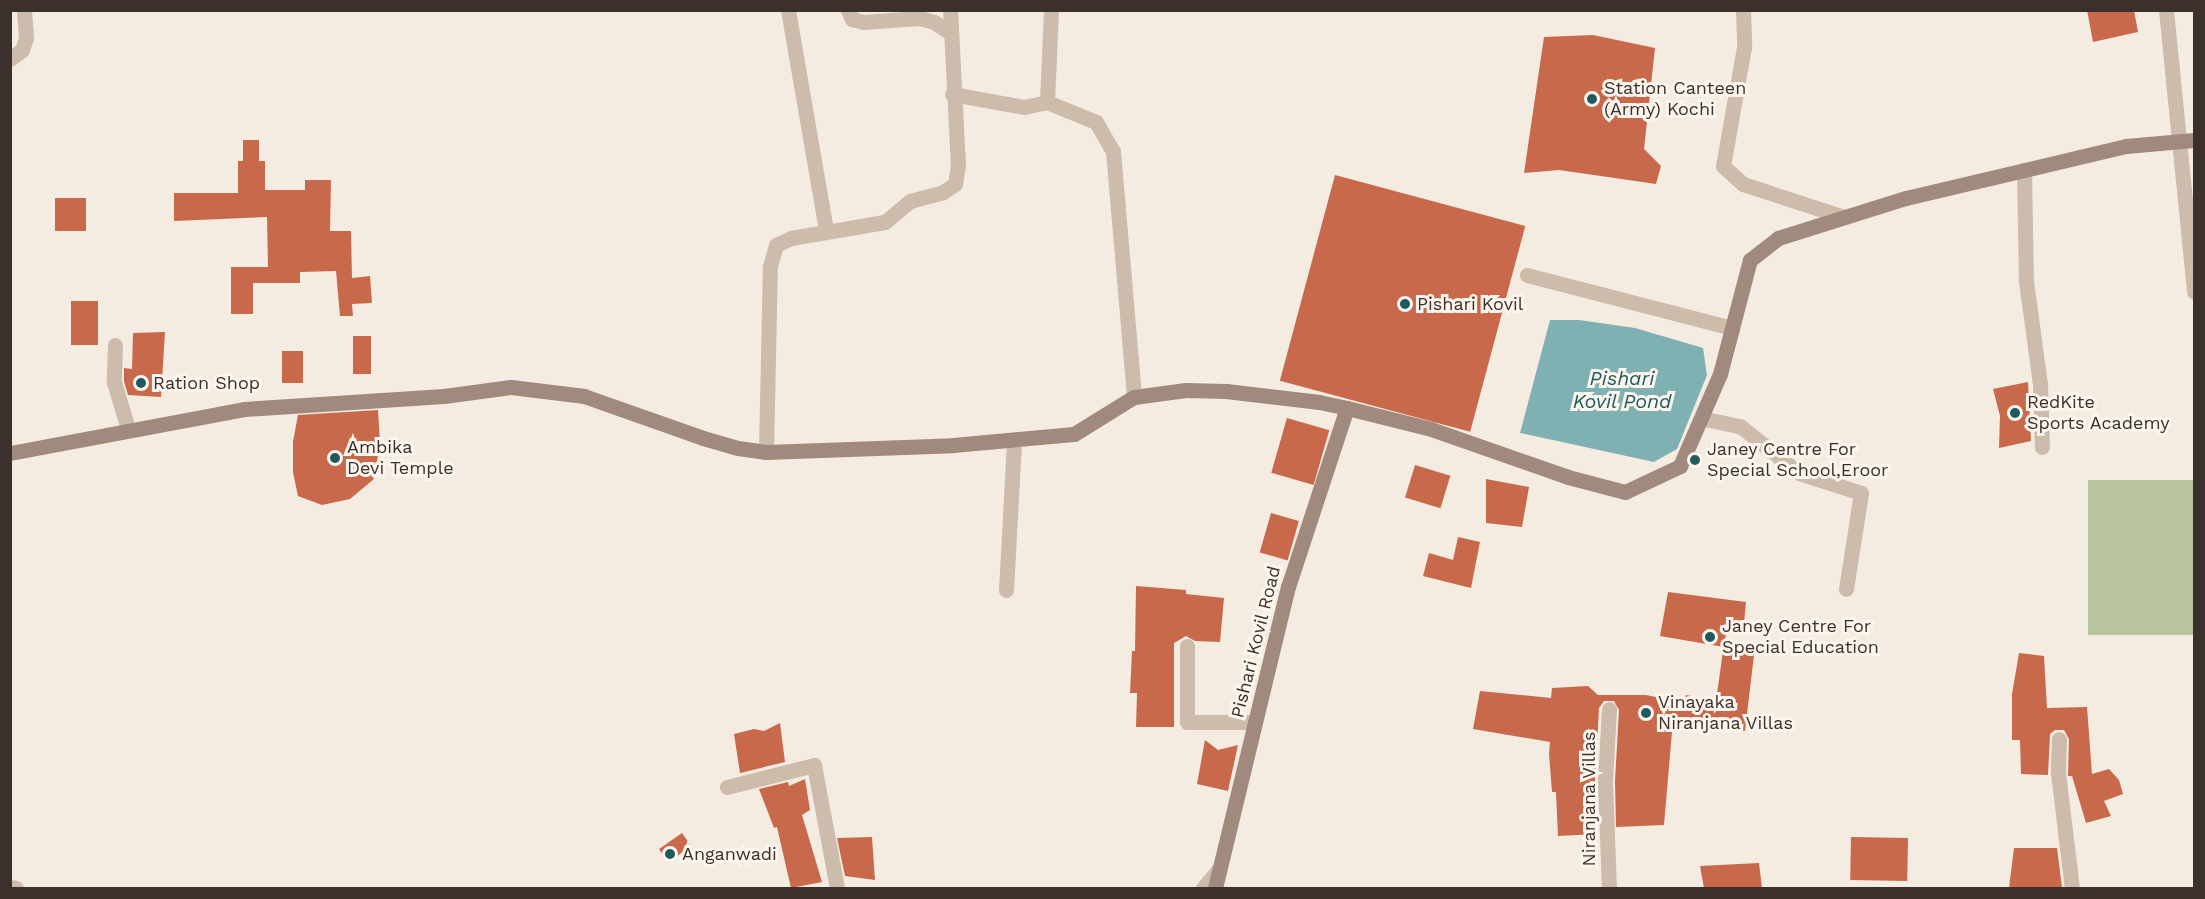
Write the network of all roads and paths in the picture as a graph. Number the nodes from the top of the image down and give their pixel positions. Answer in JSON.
{"nodes":[{"id":1,"x":24,"y":10,"type":"edge"},
{"id":2,"x":788,"y":10,"type":"edge"},
{"id":3,"x":848,"y":10,"type":"edge"},
{"id":4,"x":950,"y":10,"type":"edge"},
{"id":5,"x":1051,"y":10,"type":"edge"},
{"id":6,"x":1743,"y":10,"type":"edge"},
{"id":7,"x":2166,"y":10,"type":"edge"},
{"id":8,"x":949,"y":32,"type":"junction"},
{"id":9,"x":10,"y":59,"type":"edge"},
{"id":10,"x":952,"y":94,"type":"junction"},
{"id":11,"x":1047,"y":102,"type":"junction"},
{"id":12,"x":2194,"y":140,"type":"edge"},
{"id":13,"x":2178,"y":141,"type":"junction"},
{"id":14,"x":2024,"y":170,"type":"junction"},
{"id":15,"x":1844,"y":217,"type":"junction"},
{"id":16,"x":826,"y":231,"type":"junction"},
{"id":17,"x":1527,"y":275,"type":"dead end"},
{"id":18,"x":2194,"y":292,"type":"edge"},
{"id":19,"x":1732,"y":328,"type":"junction"},
{"id":20,"x":116,"y":345,"type":"dead end"},
{"id":21,"x":1134,"y":397,"type":"junction"},
{"id":22,"x":1347,"y":408,"type":"junction"},
{"id":23,"x":1701,"y":418,"type":"junction"},
{"id":24,"x":128,"y":429,"type":"junction"},
{"id":25,"x":1014,"y":440,"type":"junction"},
{"id":26,"x":2042,"y":447,"type":"dead end"},
{"id":27,"x":766,"y":452,"type":"junction"},
{"id":28,"x":10,"y":453,"type":"edge"},
{"id":29,"x":1846,"y":589,"type":"dead end"},
{"id":30,"x":1006,"y":590,"type":"dead end"},
{"id":31,"x":1187,"y":646,"type":"dead end"},
{"id":32,"x":1609,"y":709,"type":"dead end"},
{"id":33,"x":1255,"y":722,"type":"junction"},
{"id":34,"x":2059,"y":740,"type":"dead end"},
{"id":35,"x":727,"y":787,"type":"dead end"},
{"id":36,"x":1220,"y":868,"type":"junction"},
{"id":37,"x":10,"y":887,"type":"edge"},
{"id":38,"x":16,"y":888,"type":"edge"},
{"id":39,"x":837,"y":888,"type":"edge"},
{"id":40,"x":1203,"y":888,"type":"edge"},
{"id":41,"x":1215,"y":888,"type":"edge"},
{"id":42,"x":1609,"y":888,"type":"edge"},
{"id":43,"x":2072,"y":888,"type":"edge"}],
"edges":[{"from":1,"to":9,"type":"street"},
{"from":2,"to":16,"type":"street"},
{"from":3,"to":8,"type":"street"},
{"from":4,"to":8,"type":"street"},
{"from":5,"to":11,"type":"street"},
{"from":6,"to":15,"type":"street"},
{"from":7,"to":13,"type":"street"},
{"from":8,"to":10,"type":"street"},
{"from":10,"to":11,"type":"street"},
{"from":10,"to":16,"type":"street"},
{"from":11,"to":21,"type":"street"},
{"from":12,"to":13,"type":"street"},
{"from":13,"to":14,"type":"street"},
{"from":13,"to":18,"type":"street"},
{"from":14,"to":15,"type":"street"},
{"from":14,"to":26,"type":"street"},
{"from":15,"to":19,"type":"street"},
{"from":16,"to":27,"type":"street"},
{"from":17,"to":19,"type":"street"},
{"from":19,"to":23,"type":"street"},
{"from":20,"to":24,"type":"street"},
{"from":21,"to":22,"type":"street"},
{"from":21,"to":25,"type":"street"},
{"from":22,"to":23,"type":"street"},
{"from":22,"to":33,"type":"street","name":"Pishari Kovil Road"},
{"from":23,"to":29,"type":"street"},
{"from":24,"to":27,"type":"street"},
{"from":24,"to":28,"type":"street"},
{"from":25,"to":27,"type":"street"},
{"from":25,"to":30,"type":"street"},
{"from":31,"to":33,"type":"street"},
{"from":32,"to":42,"type":"street","name":"Niranjana Villas"},
{"from":33,"to":36,"type":"street","name":"Pishari Kovil Road"},
{"from":34,"to":43,"type":"street"},
{"from":35,"to":39,"type":"street"},
{"from":36,"to":40,"type":"street"},
{"from":36,"to":41,"type":"street","name":"Pishari Kovil Road"},
{"from":37,"to":38,"type":"street"}]}
